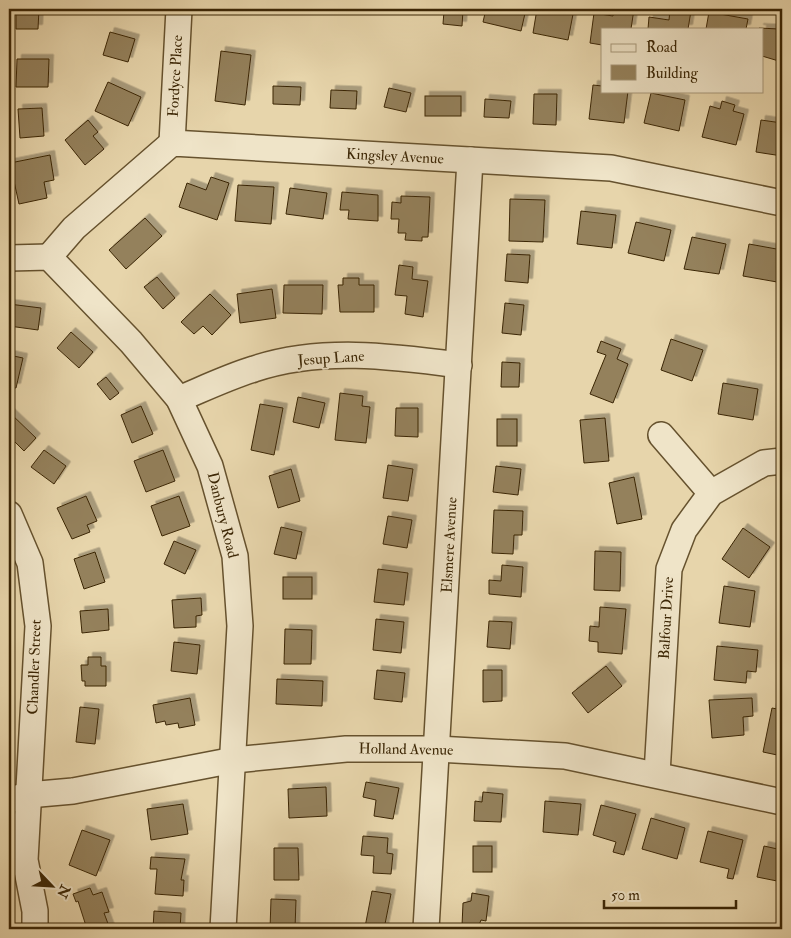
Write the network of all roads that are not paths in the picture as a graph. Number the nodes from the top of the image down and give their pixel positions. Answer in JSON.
{"nodes":[{"id":1,"x":179,"y":9,"type":"edge"},
{"id":2,"x":172,"y":143,"type":"junction"},
{"id":3,"x":470,"y":160,"type":"junction"},
{"id":4,"x":782,"y":203,"type":"edge"},
{"id":5,"x":49,"y":257,"type":"junction"},
{"id":6,"x":9,"y":258,"type":"edge"},
{"id":7,"x":459,"y":366,"type":"junction"},
{"id":8,"x":179,"y":399,"type":"junction"},
{"id":9,"x":662,"y":435,"type":"dead end"},
{"id":10,"x":782,"y":461,"type":"edge"},
{"id":11,"x":711,"y":493,"type":"junction"},
{"id":12,"x":9,"y":514,"type":"edge"},
{"id":13,"x":437,"y":749,"type":"junction"},
{"id":14,"x":234,"y":760,"type":"junction"},
{"id":15,"x":657,"y":774,"type":"junction"},
{"id":16,"x":18,"y":798,"type":"edge"},
{"id":17,"x":782,"y":802,"type":"edge"},
{"id":18,"x":35,"y":929,"type":"edge"},
{"id":19,"x":223,"y":929,"type":"edge"},
{"id":20,"x":426,"y":929,"type":"edge"}],
"edges":[{"from":1,"to":2,"type":"street","name":"Fordyce Place"},
{"from":2,"to":3,"type":"street","name":"Kingsley Avenue"},
{"from":2,"to":5,"type":"street"},
{"from":3,"to":4,"type":"street","name":"Kingsley Avenue"},
{"from":3,"to":7,"type":"street","name":"Elsmere Avenue"},
{"from":5,"to":6,"type":"street"},
{"from":5,"to":8,"type":"street","name":"Danbury Road"},
{"from":7,"to":8,"type":"street","name":"Jesup Lane"},
{"from":7,"to":13,"type":"street","name":"Elsmere Avenue"},
{"from":8,"to":14,"type":"street","name":"Danbury Road"},
{"from":9,"to":11,"type":"street"},
{"from":10,"to":11,"type":"street","name":"Balfour Drive"},
{"from":11,"to":15,"type":"street","name":"Balfour Drive"},
{"from":12,"to":16,"type":"street","name":"Chandler Street"},
{"from":13,"to":14,"type":"street","name":"Holland Avenue"},
{"from":13,"to":15,"type":"street","name":"Holland Avenue"},
{"from":13,"to":20,"type":"street","name":"Elsmere Avenue"},
{"from":14,"to":16,"type":"street","name":"Holland Avenue"},
{"from":14,"to":19,"type":"street","name":"Danbury Road"},
{"from":15,"to":17,"type":"street","name":"Holland Avenue"},
{"from":16,"to":18,"type":"street","name":"Chandler Street"}]}
